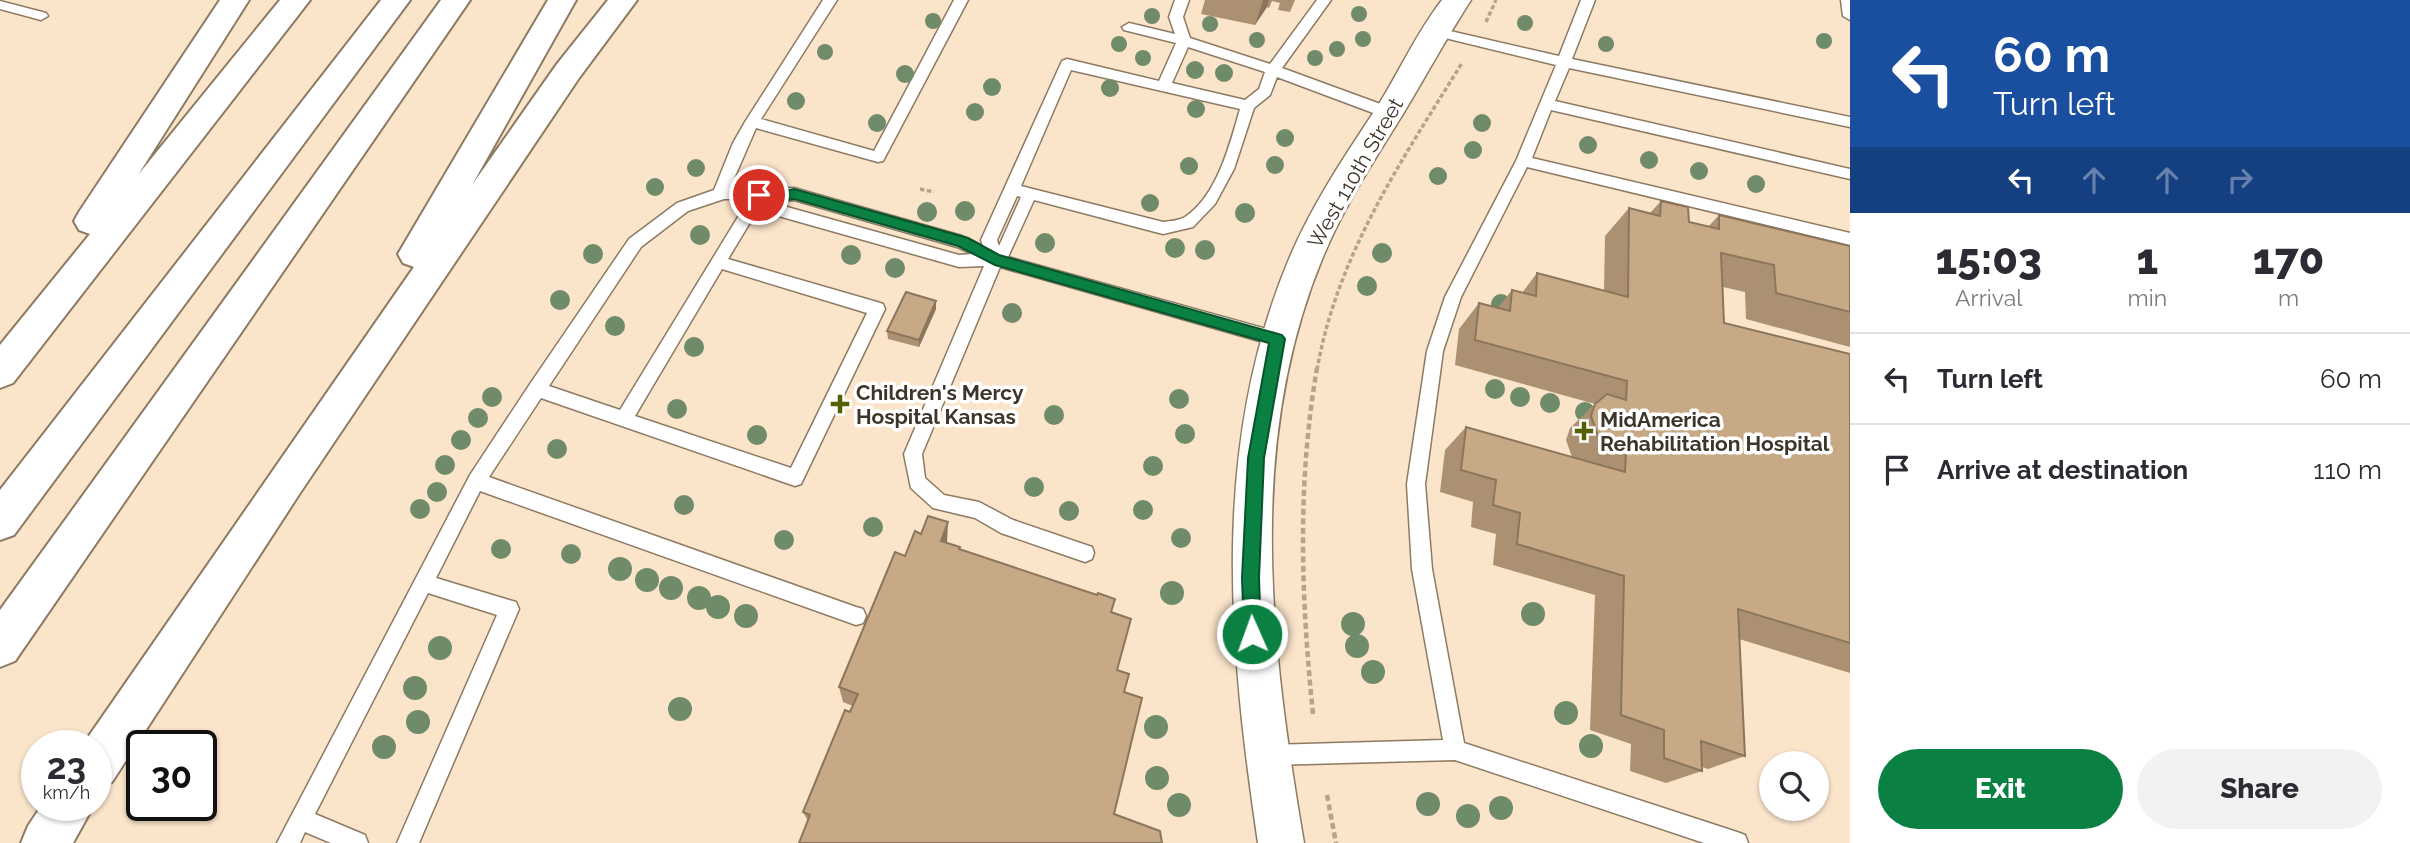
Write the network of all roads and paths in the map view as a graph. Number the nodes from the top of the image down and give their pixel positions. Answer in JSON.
{"nodes":[{"id":1,"x":235,"y":0,"type":"edge"},
{"id":2,"x":296,"y":0,"type":"edge"},
{"id":3,"x":396,"y":0,"type":"edge"},
{"id":4,"x":456,"y":0,"type":"edge"},
{"id":5,"x":562,"y":0,"type":"edge"},
{"id":6,"x":623,"y":0,"type":"edge"},
{"id":7,"x":830,"y":0,"type":"edge"},
{"id":8,"x":961,"y":0,"type":"edge"},
{"id":9,"x":1182,"y":0,"type":"edge"},
{"id":10,"x":1324,"y":0,"type":"edge"},
{"id":11,"x":1496,"y":0,"type":"edge"},
{"id":12,"x":1588,"y":0,"type":"edge"},
{"id":13,"x":1848,"y":0,"type":"edge"},
{"id":14,"x":0,"y":5,"type":"edge"},
{"id":15,"x":1448,"y":10,"type":"edge"},
{"id":16,"x":41,"y":16,"type":"dead end"},
{"id":17,"x":1850,"y":16,"type":"edge"},
{"id":18,"x":1485,"y":24,"type":"dead end"},
{"id":19,"x":1129,"y":27,"type":"dead end"},
{"id":20,"x":1184,"y":41,"type":"junction"},
{"id":21,"x":1468,"y":53,"type":"dead end"},
{"id":22,"x":1564,"y":62,"type":"junction"},
{"id":23,"x":1273,"y":70,"type":"junction"},
{"id":24,"x":1163,"y":87,"type":"junction"},
{"id":25,"x":1546,"y":104,"type":"junction"},
{"id":26,"x":1248,"y":106,"type":"junction"},
{"id":27,"x":1389,"y":113,"type":"junction"},
{"id":28,"x":752,"y":122,"type":"junction"},
{"id":29,"x":1850,"y":122,"type":"edge"},
{"id":30,"x":1522,"y":162,"type":"junction"},
{"id":31,"x":1850,"y":174,"type":"edge"},
{"id":32,"x":1012,"y":188,"type":"junction"},
{"id":33,"x":920,"y":189,"type":"dead end"},
{"id":34,"x":934,"y":192,"type":"dead end"},
{"id":35,"x":720,"y":193,"type":"junction"},
{"id":36,"x":1030,"y":193,"type":"junction"},
{"id":37,"x":765,"y":197,"type":"junction"},
{"id":38,"x":1850,"y":239,"type":"edge"},
{"id":39,"x":995,"y":259,"type":"junction"},
{"id":40,"x":718,"y":262,"type":"junction"},
{"id":41,"x":1277,"y":339,"type":"junction"},
{"id":42,"x":0,"y":359,"type":"edge"},
{"id":43,"x":0,"y":372,"type":"edge"},
{"id":44,"x":536,"y":389,"type":"junction"},
{"id":45,"x":624,"y":419,"type":"junction"},
{"id":46,"x":286,"y":481,"type":"junction"},
{"id":47,"x":476,"y":481,"type":"junction"},
{"id":48,"x":0,"y":522,"type":"edge"},
{"id":49,"x":1086,"y":553,"type":"dead end"},
{"id":50,"x":423,"y":583,"type":"junction"},
{"id":51,"x":856,"y":616,"type":"dead end"},
{"id":52,"x":0,"y":646,"type":"edge"},
{"id":53,"x":1313,"y":714,"type":"dead end"},
{"id":54,"x":112,"y":742,"type":"edge"},
{"id":55,"x":1455,"y":750,"type":"junction"},
{"id":56,"x":1266,"y":755,"type":"junction"},
{"id":57,"x":1327,"y":795,"type":"dead end"},
{"id":58,"x":301,"y":819,"type":"junction"},
{"id":59,"x":60,"y":821,"type":"edge"},
{"id":60,"x":45,"y":843,"type":"edge"},
{"id":61,"x":288,"y":843,"type":"edge"},
{"id":62,"x":356,"y":843,"type":"edge"},
{"id":63,"x":408,"y":843,"type":"edge"},
{"id":64,"x":1281,"y":843,"type":"edge"},
{"id":65,"x":1336,"y":843,"type":"edge"},
{"id":66,"x":1737,"y":843,"type":"edge"}],
"edges":[{"from":1,"to":42,"type":"highway"},
{"from":2,"to":43,"type":"highway"},
{"from":3,"to":48,"type":"highway"},
{"from":4,"to":52,"type":"highway"},
{"from":5,"to":46,"type":"highway"},
{"from":6,"to":46,"type":"highway"},
{"from":7,"to":28,"type":"lane"},
{"from":8,"to":28,"type":"lane"},
{"from":9,"to":20,"type":"lane"},
{"from":10,"to":23,"type":"lane"},
{"from":11,"to":18,"type":"path"},
{"from":12,"to":22,"type":"lane"},
{"from":13,"to":17,"type":"lane"},
{"from":14,"to":16,"type":"lane"},
{"from":15,"to":22,"type":"lane"},
{"from":15,"to":27,"type":"street","name":"West 110th Street"},
{"from":19,"to":20,"type":"lane"},
{"from":20,"to":23,"type":"lane"},
{"from":20,"to":24,"type":"lane"},
{"from":21,"to":53,"type":"path"},
{"from":22,"to":25,"type":"lane"},
{"from":22,"to":29,"type":"lane"},
{"from":23,"to":26,"type":"lane"},
{"from":23,"to":27,"type":"lane"},
{"from":24,"to":26,"type":"lane"},
{"from":24,"to":32,"type":"lane"},
{"from":25,"to":30,"type":"lane"},
{"from":25,"to":31,"type":"lane"},
{"from":26,"to":36,"type":"lane"},
{"from":27,"to":41,"type":"street","name":"West 110th Street"},
{"from":28,"to":35,"type":"lane"},
{"from":30,"to":38,"type":"lane"},
{"from":30,"to":55,"type":"lane"},
{"from":32,"to":36,"type":"lane"},
{"from":32,"to":39,"type":"lane"},
{"from":33,"to":34,"type":"path"},
{"from":35,"to":37,"type":"lane"},
{"from":35,"to":44,"type":"lane"},
{"from":36,"to":39,"type":"lane"},
{"from":37,"to":39,"type":"lane"},
{"from":37,"to":40,"type":"lane"},
{"from":39,"to":41,"type":"lane"},
{"from":39,"to":49,"type":"lane"},
{"from":40,"to":45,"type":"lane"},
{"from":40,"to":45,"type":"lane"},
{"from":41,"to":56,"type":"street","name":"West 110th Street"},
{"from":44,"to":45,"type":"lane"},
{"from":44,"to":47,"type":"lane"},
{"from":46,"to":54,"type":"highway"},
{"from":47,"to":50,"type":"lane"},
{"from":47,"to":51,"type":"lane"},
{"from":50,"to":58,"type":"lane"},
{"from":50,"to":63,"type":"lane"},
{"from":55,"to":56,"type":"lane"},
{"from":55,"to":66,"type":"lane"},
{"from":56,"to":64,"type":"street","name":"West 110th Street"},
{"from":57,"to":65,"type":"path"},
{"from":58,"to":61,"type":"lane"},
{"from":58,"to":62,"type":"lane"},
{"from":59,"to":60,"type":"highway"}]}
